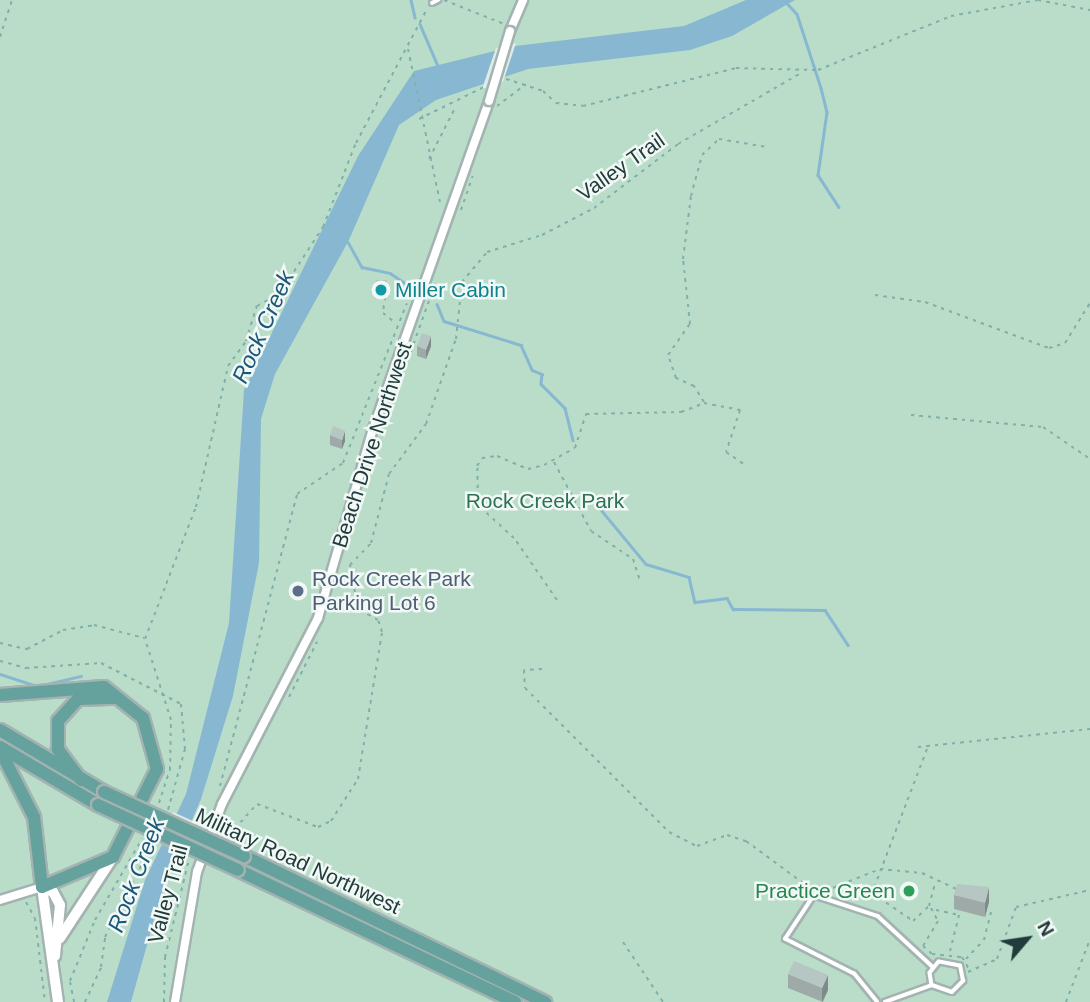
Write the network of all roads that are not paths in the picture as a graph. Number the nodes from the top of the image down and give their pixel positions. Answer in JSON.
{"nodes":[{"id":1,"x":441,"y":0,"type":"edge"},
{"id":2,"x":523,"y":0,"type":"edge"},
{"id":3,"x":432,"y":4,"type":"road end"},
{"id":4,"x":0,"y":695,"type":"edge"},
{"id":5,"x":123,"y":699,"type":"junction"},
{"id":6,"x":0,"y":730,"type":"edge"},
{"id":7,"x":0,"y":749,"type":"edge"},
{"id":8,"x":81,"y":780,"type":"junction"},
{"id":9,"x":113,"y":857,"type":"junction"},
{"id":10,"x":42,"y":887,"type":"junction"},
{"id":11,"x":0,"y":900,"type":"edge"},
{"id":12,"x":55,"y":956,"type":"junction"},
{"id":13,"x":933,"y":967,"type":"junction"},
{"id":14,"x":52,"y":976,"type":"junction"},
{"id":15,"x":932,"y":985,"type":"junction"},
{"id":16,"x":58,"y":1002,"type":"edge"},
{"id":17,"x":175,"y":1002,"type":"edge"},
{"id":18,"x":515,"y":1002,"type":"edge"},
{"id":19,"x":545,"y":1002,"type":"edge"},
{"id":20,"x":877,"y":1002,"type":"edge"},
{"id":21,"x":885,"y":1002,"type":"edge"}],
"edges":[{"from":1,"to":3,"type":"lane"},
{"from":2,"to":17,"type":"street","name":"Beach Drive Northwest","bridge":true},
{"from":4,"to":5,"type":"main road"},
{"from":5,"to":8,"type":"main road"},
{"from":5,"to":9,"type":"main road"},
{"from":6,"to":8,"type":"main road","name":"Military Road Northwest"},
{"from":7,"to":10,"type":"main road"},
{"from":7,"to":18,"type":"main road","name":"Military Road Northwest","bridge":true},
{"from":8,"to":19,"type":"main road","name":"Military Road Northwest","bridge":true},
{"from":9,"to":10,"type":"main road"},
{"from":9,"to":12,"type":"street"},
{"from":10,"to":11,"type":"street"},
{"from":10,"to":12,"type":"street"},
{"from":10,"to":14,"type":"street"},
{"from":12,"to":14,"type":"street"},
{"from":13,"to":15,"type":"lane"},
{"from":13,"to":15,"type":"lane"},
{"from":13,"to":20,"type":"lane"},
{"from":14,"to":16,"type":"street"},
{"from":15,"to":21,"type":"lane"}]}
